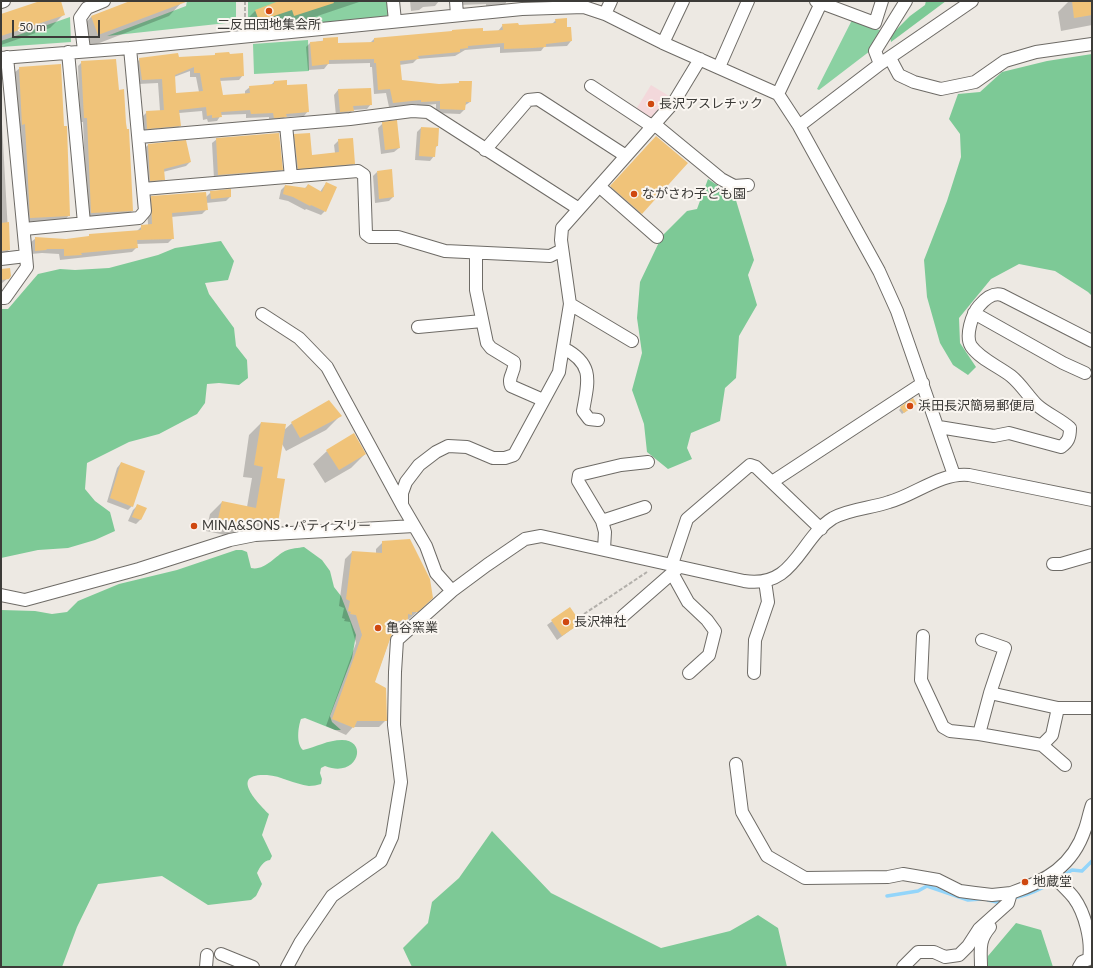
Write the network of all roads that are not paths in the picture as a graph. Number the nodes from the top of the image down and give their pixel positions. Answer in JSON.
{"nodes":[{"id":1,"x":104,"y":1,"type":"edge"},
{"id":2,"x":393,"y":1,"type":"edge"},
{"id":3,"x":456,"y":1,"type":"edge"},
{"id":4,"x":611,"y":1,"type":"edge"},
{"id":5,"x":683,"y":1,"type":"edge"},
{"id":6,"x":748,"y":1,"type":"edge"},
{"id":7,"x":882,"y":1,"type":"edge"},
{"id":8,"x":906,"y":1,"type":"edge"},
{"id":9,"x":972,"y":1,"type":"edge"},
{"id":10,"x":818,"y":2,"type":"edge"},
{"id":11,"x":583,"y":4,"type":"edge"},
{"id":12,"x":522,"y":5,"type":"edge"},
{"id":13,"x":605,"y":14,"type":"junction"},
{"id":14,"x":457,"y":15,"type":"junction"},
{"id":15,"x":395,"y":21,"type":"junction"},
{"id":16,"x":664,"y":43,"type":"junction"},
{"id":17,"x":1092,"y":44,"type":"edge"},
{"id":18,"x":130,"y":48,"type":"junction"},
{"id":19,"x":84,"y":50,"type":"junction"},
{"id":20,"x":68,"y":52,"type":"junction"},
{"id":21,"x":4,"y":57,"type":"edge"},
{"id":22,"x":700,"y":59,"type":"junction"},
{"id":23,"x":885,"y":61,"type":"junction"},
{"id":24,"x":719,"y":67,"type":"junction"},
{"id":25,"x":591,"y":86,"type":"dead end"},
{"id":26,"x":778,"y":94,"type":"junction"},
{"id":27,"x":286,"y":125,"type":"junction"},
{"id":28,"x":653,"y":126,"type":"junction"},
{"id":29,"x":799,"y":126,"type":"junction"},
{"id":30,"x":139,"y":137,"type":"junction"},
{"id":31,"x":485,"y":150,"type":"junction"},
{"id":32,"x":626,"y":156,"type":"junction"},
{"id":33,"x":291,"y":177,"type":"junction"},
{"id":34,"x":748,"y":185,"type":"dead end"},
{"id":35,"x":600,"y":187,"type":"junction"},
{"id":36,"x":143,"y":189,"type":"junction"},
{"id":37,"x":579,"y":209,"type":"junction"},
{"id":38,"x":84,"y":223,"type":"junction"},
{"id":39,"x":24,"y":229,"type":"junction"},
{"id":40,"x":657,"y":237,"type":"dead end"},
{"id":41,"x":562,"y":250,"type":"junction"},
{"id":42,"x":476,"y":253,"type":"junction"},
{"id":43,"x":26,"y":256,"type":"junction"},
{"id":44,"x":1,"y":259,"type":"edge"},
{"id":45,"x":1,"y":298,"type":"edge"},
{"id":46,"x":570,"y":304,"type":"junction"},
{"id":47,"x":974,"y":313,"type":"junction"},
{"id":48,"x":262,"y":314,"type":"dead end"},
{"id":49,"x":482,"y":321,"type":"junction"},
{"id":50,"x":418,"y":327,"type":"dead end"},
{"id":51,"x":632,"y":341,"type":"dead end"},
{"id":52,"x":1092,"y":341,"type":"edge"},
{"id":53,"x":563,"y":348,"type":"junction"},
{"id":54,"x":577,"y":355,"type":"junction"},
{"id":55,"x":1085,"y":373,"type":"dead end"},
{"id":56,"x":923,"y":382,"type":"junction"},
{"id":57,"x":596,"y":388,"type":"dead end"},
{"id":58,"x":543,"y":400,"type":"junction"},
{"id":59,"x":598,"y":420,"type":"dead end"},
{"id":60,"x":939,"y":427,"type":"junction"},
{"id":61,"x":648,"y":462,"type":"dead end"},
{"id":62,"x":954,"y":474,"type":"junction"},
{"id":63,"x":772,"y":482,"type":"junction"},
{"id":64,"x":1092,"y":500,"type":"edge"},
{"id":65,"x":402,"y":505,"type":"junction"},
{"id":66,"x":644,"y":507,"type":"dead end"},
{"id":67,"x":602,"y":521,"type":"junction"},
{"id":68,"x":414,"y":526,"type":"junction"},
{"id":69,"x":821,"y":529,"type":"junction"},
{"id":70,"x":604,"y":549,"type":"junction"},
{"id":71,"x":1092,"y":556,"type":"edge"},
{"id":72,"x":1053,"y":564,"type":"dead end"},
{"id":73,"x":671,"y":566,"type":"junction"},
{"id":74,"x":765,"y":581,"type":"junction"},
{"id":75,"x":452,"y":592,"type":"junction"},
{"id":76,"x":1,"y":595,"type":"edge"},
{"id":77,"x":623,"y":616,"type":"dead end"},
{"id":78,"x":923,"y":636,"type":"dead end"},
{"id":79,"x":982,"y":640,"type":"dead end"},
{"id":80,"x":690,"y":673,"type":"dead end"},
{"id":81,"x":754,"y":673,"type":"dead end"},
{"id":82,"x":990,"y":693,"type":"junction"},
{"id":83,"x":1058,"y":708,"type":"junction"},
{"id":84,"x":1092,"y":708,"type":"edge"},
{"id":85,"x":979,"y":734,"type":"junction"},
{"id":86,"x":1042,"y":745,"type":"junction"},
{"id":87,"x":736,"y":764,"type":"dead end"},
{"id":88,"x":1065,"y":765,"type":"dead end"},
{"id":89,"x":1092,"y":805,"type":"edge"},
{"id":90,"x":1053,"y":875,"type":"junction"},
{"id":91,"x":1011,"y":893,"type":"junction"},
{"id":92,"x":999,"y":911,"type":"junction"},
{"id":93,"x":221,"y":954,"type":"dead end"},
{"id":94,"x":1091,"y":960,"type":"edge"},
{"id":95,"x":253,"y":967,"type":"edge"},
{"id":96,"x":287,"y":967,"type":"edge"},
{"id":97,"x":902,"y":967,"type":"edge"},
{"id":98,"x":981,"y":967,"type":"edge"},
{"id":99,"x":1079,"y":967,"type":"edge"}],
"edges":[{"from":1,"to":19,"type":"street"},
{"from":2,"to":15,"type":"street"},
{"from":3,"to":14,"type":"street"},
{"from":4,"to":13,"type":"street"},
{"from":5,"to":16,"type":"street"},
{"from":6,"to":24,"type":"street"},
{"from":7,"to":10,"type":"street"},
{"from":8,"to":23,"type":"street"},
{"from":9,"to":23,"type":"street"},
{"from":10,"to":26,"type":"street"},
{"from":11,"to":12,"type":"street"},
{"from":11,"to":13,"type":"street"},
{"from":12,"to":14,"type":"street"},
{"from":13,"to":16,"type":"street"},
{"from":14,"to":15,"type":"street"},
{"from":15,"to":18,"type":"street"},
{"from":16,"to":22,"type":"street"},
{"from":17,"to":23,"type":"street"},
{"from":18,"to":19,"type":"street"},
{"from":18,"to":30,"type":"street"},
{"from":19,"to":20,"type":"street"},
{"from":20,"to":21,"type":"street"},
{"from":20,"to":38,"type":"street"},
{"from":21,"to":39,"type":"street"},
{"from":22,"to":24,"type":"street"},
{"from":22,"to":28,"type":"street"},
{"from":23,"to":29,"type":"street"},
{"from":24,"to":26,"type":"street"},
{"from":25,"to":28,"type":"street"},
{"from":26,"to":29,"type":"street"},
{"from":27,"to":30,"type":"street"},
{"from":27,"to":31,"type":"street"},
{"from":27,"to":33,"type":"street"},
{"from":28,"to":32,"type":"street"},
{"from":28,"to":34,"type":"street"},
{"from":29,"to":56,"type":"street"},
{"from":30,"to":36,"type":"street"},
{"from":31,"to":32,"type":"street"},
{"from":31,"to":37,"type":"street"},
{"from":32,"to":35,"type":"street"},
{"from":33,"to":36,"type":"street"},
{"from":33,"to":42,"type":"street"},
{"from":35,"to":37,"type":"street"},
{"from":35,"to":40,"type":"street"},
{"from":36,"to":38,"type":"street"},
{"from":37,"to":41,"type":"street"},
{"from":38,"to":39,"type":"street"},
{"from":39,"to":43,"type":"street"},
{"from":41,"to":42,"type":"street"},
{"from":41,"to":46,"type":"street"},
{"from":42,"to":49,"type":"street"},
{"from":43,"to":44,"type":"street"},
{"from":43,"to":45,"type":"street"},
{"from":46,"to":51,"type":"street"},
{"from":46,"to":53,"type":"street"},
{"from":47,"to":52,"type":"street"},
{"from":47,"to":55,"type":"street"},
{"from":47,"to":60,"type":"street"},
{"from":48,"to":65,"type":"street"},
{"from":49,"to":50,"type":"street"},
{"from":49,"to":58,"type":"street"},
{"from":53,"to":54,"type":"street"},
{"from":53,"to":58,"type":"street"},
{"from":54,"to":57,"type":"street"},
{"from":54,"to":59,"type":"street"},
{"from":56,"to":60,"type":"street"},
{"from":56,"to":63,"type":"street"},
{"from":58,"to":65,"type":"street"},
{"from":60,"to":62,"type":"street"},
{"from":61,"to":67,"type":"street"},
{"from":62,"to":64,"type":"street"},
{"from":62,"to":69,"type":"street"},
{"from":63,"to":69,"type":"street"},
{"from":63,"to":73,"type":"street"},
{"from":65,"to":68,"type":"street"},
{"from":66,"to":67,"type":"street"},
{"from":67,"to":70,"type":"street"},
{"from":68,"to":75,"type":"street"},
{"from":68,"to":76,"type":"street"},
{"from":69,"to":74,"type":"street"},
{"from":70,"to":73,"type":"street"},
{"from":70,"to":75,"type":"street"},
{"from":71,"to":72,"type":"street"},
{"from":73,"to":74,"type":"street"},
{"from":73,"to":77,"type":"street"},
{"from":73,"to":80,"type":"street"},
{"from":74,"to":81,"type":"street"},
{"from":75,"to":96,"type":"street"},
{"from":78,"to":85,"type":"street"},
{"from":79,"to":82,"type":"street"},
{"from":82,"to":83,"type":"street"},
{"from":82,"to":85,"type":"street"},
{"from":83,"to":84,"type":"street"},
{"from":83,"to":86,"type":"street"},
{"from":85,"to":86,"type":"street"},
{"from":86,"to":88,"type":"street"},
{"from":87,"to":91,"type":"street"},
{"from":89,"to":90,"type":"street"},
{"from":90,"to":91,"type":"street"},
{"from":90,"to":94,"type":"street"},
{"from":91,"to":92,"type":"street"},
{"from":92,"to":97,"type":"street"},
{"from":92,"to":98,"type":"street"},
{"from":93,"to":95,"type":"street"},
{"from":94,"to":99,"type":"street"}]}
